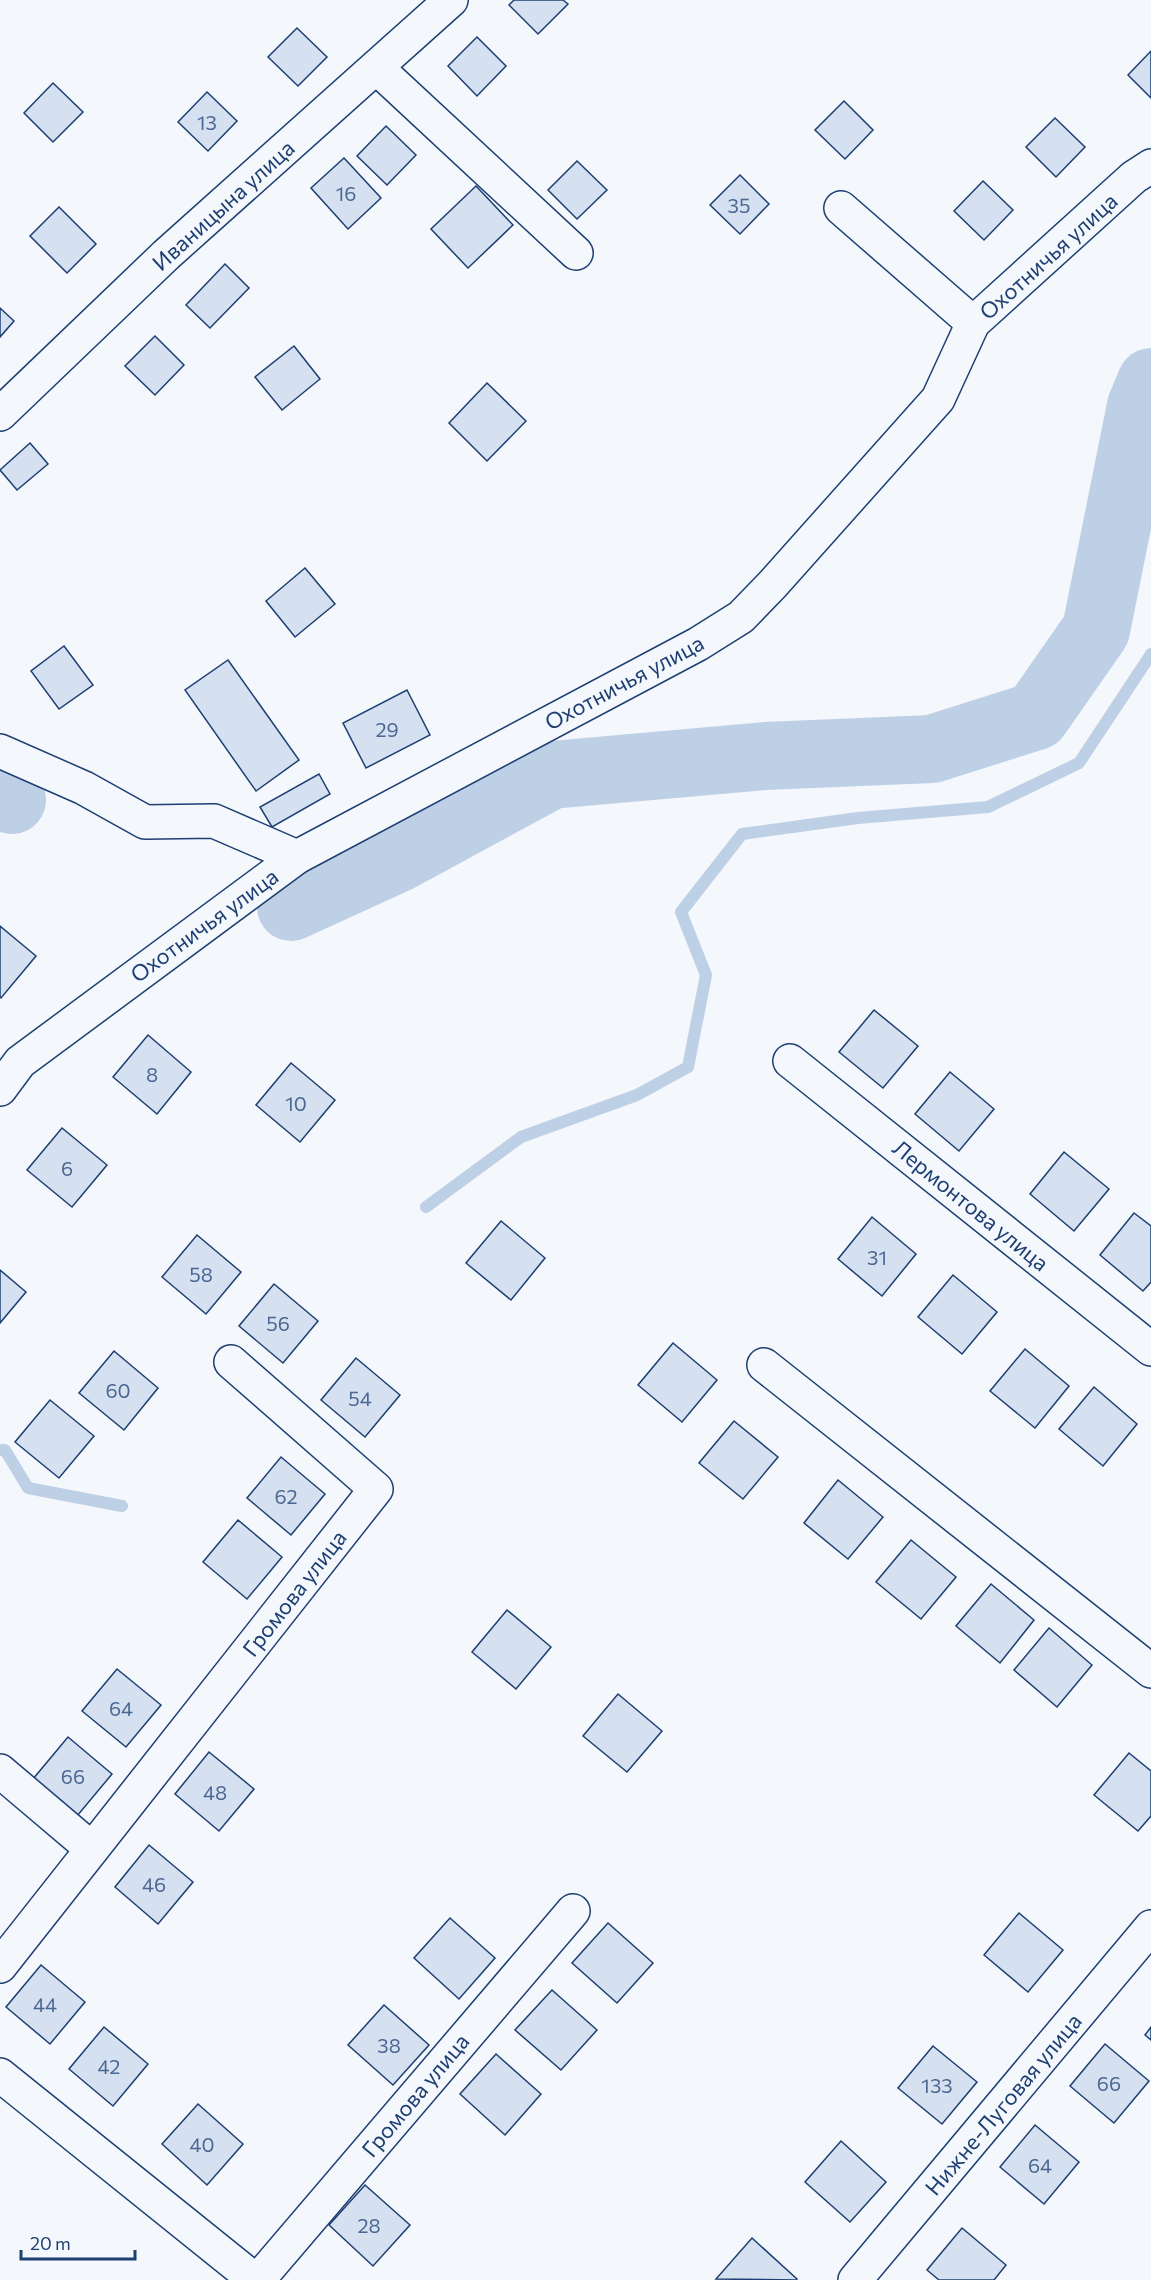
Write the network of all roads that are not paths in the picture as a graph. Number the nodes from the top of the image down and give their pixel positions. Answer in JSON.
{"nodes":[{"id":1,"x":441,"y":3,"type":"edge"},
{"id":2,"x":377,"y":68,"type":"junction"},
{"id":3,"x":1151,"y":166,"type":"edge"},
{"id":4,"x":841,"y":208,"type":"dead end"},
{"id":5,"x":576,"y":253,"type":"dead end"},
{"id":6,"x":973,"y":323,"type":"junction"},
{"id":7,"x":0,"y":414,"type":"edge"},
{"id":8,"x":0,"y":751,"type":"edge"},
{"id":9,"x":297,"y":857,"type":"junction"},
{"id":10,"x":790,"y":1061,"type":"dead end"},
{"id":11,"x":0,"y":1089,"type":"edge"},
{"id":12,"x":1151,"y":1348,"type":"edge"},
{"id":13,"x":231,"y":1362,"type":"dead end"},
{"id":14,"x":764,"y":1365,"type":"dead end"},
{"id":15,"x":1151,"y":1671,"type":"edge"},
{"id":16,"x":0,"y":1771,"type":"edge"},
{"id":17,"x":92,"y":1849,"type":"junction"},
{"id":18,"x":573,"y":1911,"type":"dead end"},
{"id":19,"x":1151,"y":1927,"type":"edge"},
{"id":20,"x":0,"y":1966,"type":"edge"},
{"id":21,"x":0,"y":2075,"type":"edge"},
{"id":22,"x":256,"y":2280,"type":"edge"},
{"id":23,"x":855,"y":2280,"type":"edge"}],
"edges":[{"from":1,"to":2,"type":"street","name":"Иваницына улица"},
{"from":2,"to":5,"type":"street"},
{"from":2,"to":7,"type":"street","name":"Иваницына улица"},
{"from":3,"to":6,"type":"street","name":"Охотничья улица"},
{"from":4,"to":6,"type":"street"},
{"from":6,"to":9,"type":"street","name":"Охотничья улица"},
{"from":8,"to":9,"type":"street"},
{"from":9,"to":11,"type":"street","name":"Охотничья улица"},
{"from":10,"to":12,"type":"street","name":"Лермонтова улица"},
{"from":13,"to":17,"type":"street","name":"Громова улица"},
{"from":14,"to":15,"type":"street"},
{"from":16,"to":17,"type":"street"},
{"from":17,"to":20,"type":"street","name":"Громова улица"},
{"from":18,"to":22,"type":"street","name":"Громова улица"},
{"from":19,"to":23,"type":"street","name":"Нижне-Луговая улица"},
{"from":21,"to":22,"type":"street","name":"Громова улица"}]}
